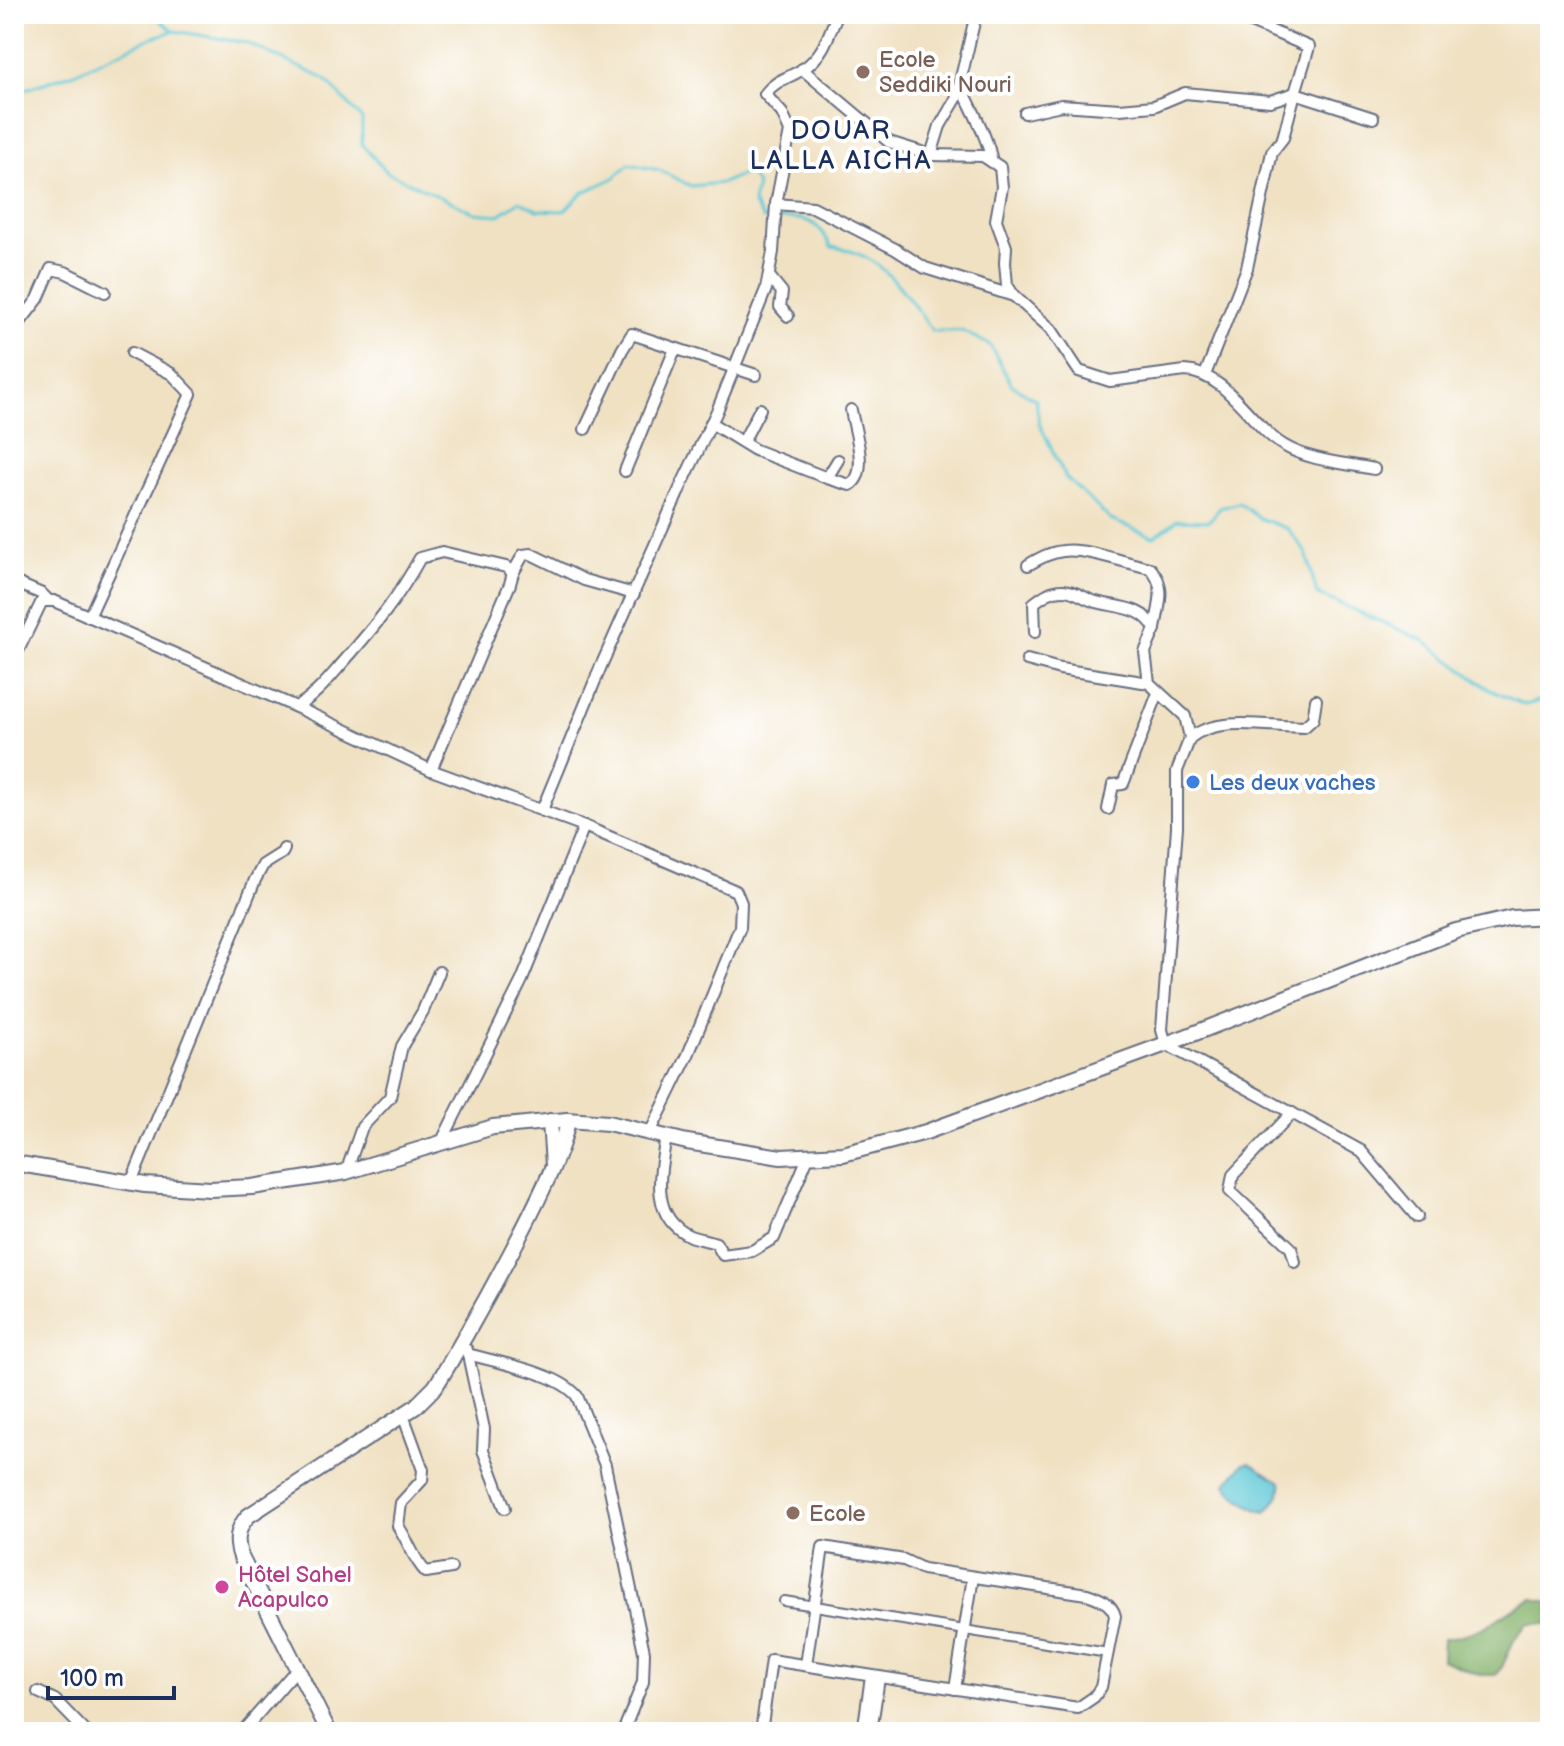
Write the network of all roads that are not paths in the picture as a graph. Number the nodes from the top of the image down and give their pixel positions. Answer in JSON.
{"nodes":[{"id":1,"x":837,"y":14,"type":"edge"},
{"id":2,"x":976,"y":14,"type":"edge"},
{"id":3,"x":1232,"y":14,"type":"edge"},
{"id":4,"x":802,"y":69,"type":"junction"},
{"id":5,"x":959,"y":81,"type":"junction"},
{"id":6,"x":1295,"y":93,"type":"junction"},
{"id":7,"x":1025,"y":113,"type":"dead end"},
{"id":8,"x":1373,"y":118,"type":"dead end"},
{"id":9,"x":931,"y":155,"type":"junction"},
{"id":10,"x":992,"y":162,"type":"junction"},
{"id":11,"x":776,"y":204,"type":"junction"},
{"id":12,"x":769,"y":276,"type":"junction"},
{"id":13,"x":105,"y":292,"type":"dead end"},
{"id":14,"x":1014,"y":296,"type":"junction"},
{"id":15,"x":788,"y":316,"type":"dead end"},
{"id":16,"x":14,"y":330,"type":"edge"},
{"id":17,"x":675,"y":349,"type":"junction"},
{"id":18,"x":132,"y":353,"type":"dead end"},
{"id":19,"x":732,"y":369,"type":"junction"},
{"id":20,"x":756,"y":375,"type":"dead end"},
{"id":21,"x":1205,"y":375,"type":"junction"},
{"id":22,"x":760,"y":409,"type":"dead end"},
{"id":23,"x":851,"y":410,"type":"dead end"},
{"id":24,"x":711,"y":423,"type":"junction"},
{"id":25,"x":585,"y":429,"type":"dead end"},
{"id":26,"x":743,"y":442,"type":"junction"},
{"id":27,"x":838,"y":460,"type":"dead end"},
{"id":28,"x":1374,"y":469,"type":"dead end"},
{"id":29,"x":625,"y":471,"type":"dead end"},
{"id":30,"x":827,"y":478,"type":"junction"},
{"id":31,"x":1028,"y":565,"type":"dead end"},
{"id":32,"x":513,"y":573,"type":"junction"},
{"id":33,"x":14,"y":582,"type":"edge"},
{"id":34,"x":634,"y":594,"type":"junction"},
{"id":35,"x":49,"y":601,"type":"junction"},
{"id":36,"x":89,"y":617,"type":"junction"},
{"id":37,"x":1155,"y":629,"type":"junction"},
{"id":38,"x":1035,"y":632,"type":"dead end"},
{"id":39,"x":14,"y":659,"type":"edge"},
{"id":40,"x":1027,"y":660,"type":"dead end"},
{"id":41,"x":1149,"y":683,"type":"junction"},
{"id":42,"x":1158,"y":693,"type":"junction"},
{"id":43,"x":1316,"y":700,"type":"dead end"},
{"id":44,"x":296,"y":707,"type":"junction"},
{"id":45,"x":1190,"y":738,"type":"junction"},
{"id":46,"x":431,"y":770,"type":"junction"},
{"id":47,"x":1108,"y":809,"type":"dead end"},
{"id":48,"x":542,"y":810,"type":"junction"},
{"id":49,"x":584,"y":826,"type":"junction"},
{"id":50,"x":284,"y":849,"type":"dead end"},
{"id":51,"x":1550,"y":916,"type":"edge"},
{"id":52,"x":439,"y":972,"type":"dead end"},
{"id":53,"x":1166,"y":1044,"type":"junction"},
{"id":54,"x":1292,"y":1113,"type":"junction"},
{"id":55,"x":567,"y":1120,"type":"junction"},
{"id":56,"x":550,"y":1121,"type":"junction"},
{"id":57,"x":586,"y":1121,"type":"junction"},
{"id":58,"x":516,"y":1124,"type":"junction"},
{"id":59,"x":650,"y":1133,"type":"junction"},
{"id":60,"x":666,"y":1137,"type":"junction"},
{"id":61,"x":442,"y":1141,"type":"junction"},
{"id":62,"x":556,"y":1148,"type":"junction"},
{"id":63,"x":808,"y":1157,"type":"junction"},
{"id":64,"x":14,"y":1163,"type":"edge"},
{"id":65,"x":346,"y":1172,"type":"junction"},
{"id":66,"x":131,"y":1183,"type":"junction"},
{"id":67,"x":1417,"y":1217,"type":"dead end"},
{"id":68,"x":1295,"y":1262,"type":"dead end"},
{"id":69,"x":465,"y":1336,"type":"junction"},
{"id":70,"x":468,"y":1354,"type":"junction"},
{"id":71,"x":403,"y":1415,"type":"junction"},
{"id":72,"x":505,"y":1508,"type":"dead end"},
{"id":73,"x":451,"y":1568,"type":"dead end"},
{"id":74,"x":973,"y":1577,"type":"junction"},
{"id":75,"x":784,"y":1601,"type":"dead end"},
{"id":76,"x":814,"y":1608,"type":"junction"},
{"id":77,"x":889,"y":1619,"type":"junction"},
{"id":78,"x":964,"y":1631,"type":"junction"},
{"id":79,"x":887,"y":1632,"type":"dead end"},
{"id":80,"x":1108,"y":1653,"type":"junction"},
{"id":81,"x":806,"y":1665,"type":"junction"},
{"id":82,"x":296,"y":1670,"type":"junction"},
{"id":83,"x":875,"y":1677,"type":"junction"},
{"id":84,"x":955,"y":1689,"type":"junction"},
{"id":85,"x":38,"y":1692,"type":"dead end"},
{"id":86,"x":86,"y":1732,"type":"edge"},
{"id":87,"x":242,"y":1732,"type":"edge"},
{"id":88,"x":329,"y":1732,"type":"edge"},
{"id":89,"x":623,"y":1732,"type":"edge"},
{"id":90,"x":761,"y":1732,"type":"edge"},
{"id":91,"x":863,"y":1732,"type":"edge"},
{"id":92,"x":871,"y":1732,"type":"edge"}],
"edges":[{"from":1,"to":4,"type":"street"},
{"from":2,"to":5,"type":"street"},
{"from":3,"to":6,"type":"street"},
{"from":4,"to":9,"type":"street"},
{"from":4,"to":11,"type":"street"},
{"from":5,"to":9,"type":"street"},
{"from":5,"to":10,"type":"street"},
{"from":6,"to":7,"type":"street"},
{"from":6,"to":8,"type":"street"},
{"from":6,"to":21,"type":"street"},
{"from":9,"to":10,"type":"street"},
{"from":10,"to":14,"type":"street"},
{"from":11,"to":12,"type":"street"},
{"from":11,"to":14,"type":"street"},
{"from":12,"to":15,"type":"street"},
{"from":12,"to":19,"type":"street"},
{"from":13,"to":16,"type":"street"},
{"from":14,"to":21,"type":"street"},
{"from":17,"to":19,"type":"street"},
{"from":17,"to":25,"type":"street"},
{"from":17,"to":29,"type":"street"},
{"from":18,"to":36,"type":"street"},
{"from":19,"to":20,"type":"street"},
{"from":19,"to":24,"type":"street"},
{"from":21,"to":28,"type":"street"},
{"from":22,"to":26,"type":"street"},
{"from":23,"to":30,"type":"street"},
{"from":24,"to":26,"type":"street"},
{"from":24,"to":34,"type":"street"},
{"from":26,"to":30,"type":"street"},
{"from":27,"to":30,"type":"street"},
{"from":31,"to":37,"type":"street"},
{"from":32,"to":34,"type":"street"},
{"from":32,"to":44,"type":"street"},
{"from":32,"to":46,"type":"street"},
{"from":33,"to":35,"type":"street"},
{"from":34,"to":48,"type":"street"},
{"from":35,"to":36,"type":"street"},
{"from":35,"to":39,"type":"street"},
{"from":36,"to":44,"type":"street"},
{"from":37,"to":38,"type":"street"},
{"from":37,"to":41,"type":"street"},
{"from":40,"to":41,"type":"street"},
{"from":41,"to":42,"type":"street"},
{"from":42,"to":45,"type":"street"},
{"from":42,"to":47,"type":"street"},
{"from":43,"to":45,"type":"street"},
{"from":44,"to":46,"type":"street"},
{"from":45,"to":53,"type":"street"},
{"from":46,"to":48,"type":"street"},
{"from":48,"to":49,"type":"street"},
{"from":49,"to":59,"type":"street"},
{"from":49,"to":61,"type":"street"},
{"from":50,"to":66,"type":"street"},
{"from":51,"to":53,"type":"main road"},
{"from":52,"to":65,"type":"street"},
{"from":53,"to":54,"type":"street"},
{"from":53,"to":63,"type":"main road"},
{"from":54,"to":67,"type":"street"},
{"from":54,"to":68,"type":"street"},
{"from":55,"to":56,"type":"main road"},
{"from":55,"to":57,"type":"main road"},
{"from":55,"to":62,"type":"main road"},
{"from":56,"to":58,"type":"main road"},
{"from":56,"to":62,"type":"main road"},
{"from":57,"to":59,"type":"main road"},
{"from":57,"to":62,"type":"main road"},
{"from":58,"to":61,"type":"main road"},
{"from":58,"to":62,"type":"main road"},
{"from":59,"to":60,"type":"main road"},
{"from":60,"to":63,"type":"main road"},
{"from":60,"to":63,"type":"street"},
{"from":61,"to":65,"type":"main road"},
{"from":62,"to":69,"type":"main road"},
{"from":64,"to":66,"type":"main road"},
{"from":65,"to":66,"type":"main road"},
{"from":69,"to":70,"type":"street"},
{"from":69,"to":71,"type":"main road"},
{"from":70,"to":72,"type":"street"},
{"from":70,"to":89,"type":"street"},
{"from":71,"to":73,"type":"street"},
{"from":71,"to":82,"type":"main road"},
{"from":74,"to":76,"type":"street"},
{"from":74,"to":78,"type":"street"},
{"from":74,"to":80,"type":"street"},
{"from":75,"to":76,"type":"street"},
{"from":76,"to":77,"type":"street"},
{"from":76,"to":81,"type":"street"},
{"from":77,"to":78,"type":"street"},
{"from":77,"to":79,"type":"street"},
{"from":78,"to":80,"type":"street"},
{"from":78,"to":84,"type":"street"},
{"from":80,"to":84,"type":"street"},
{"from":81,"to":83,"type":"street"},
{"from":81,"to":90,"type":"street"},
{"from":82,"to":87,"type":"street"},
{"from":82,"to":88,"type":"main road"},
{"from":83,"to":84,"type":"street"},
{"from":83,"to":91,"type":"street"},
{"from":83,"to":92,"type":"street"},
{"from":85,"to":86,"type":"street"}]}
